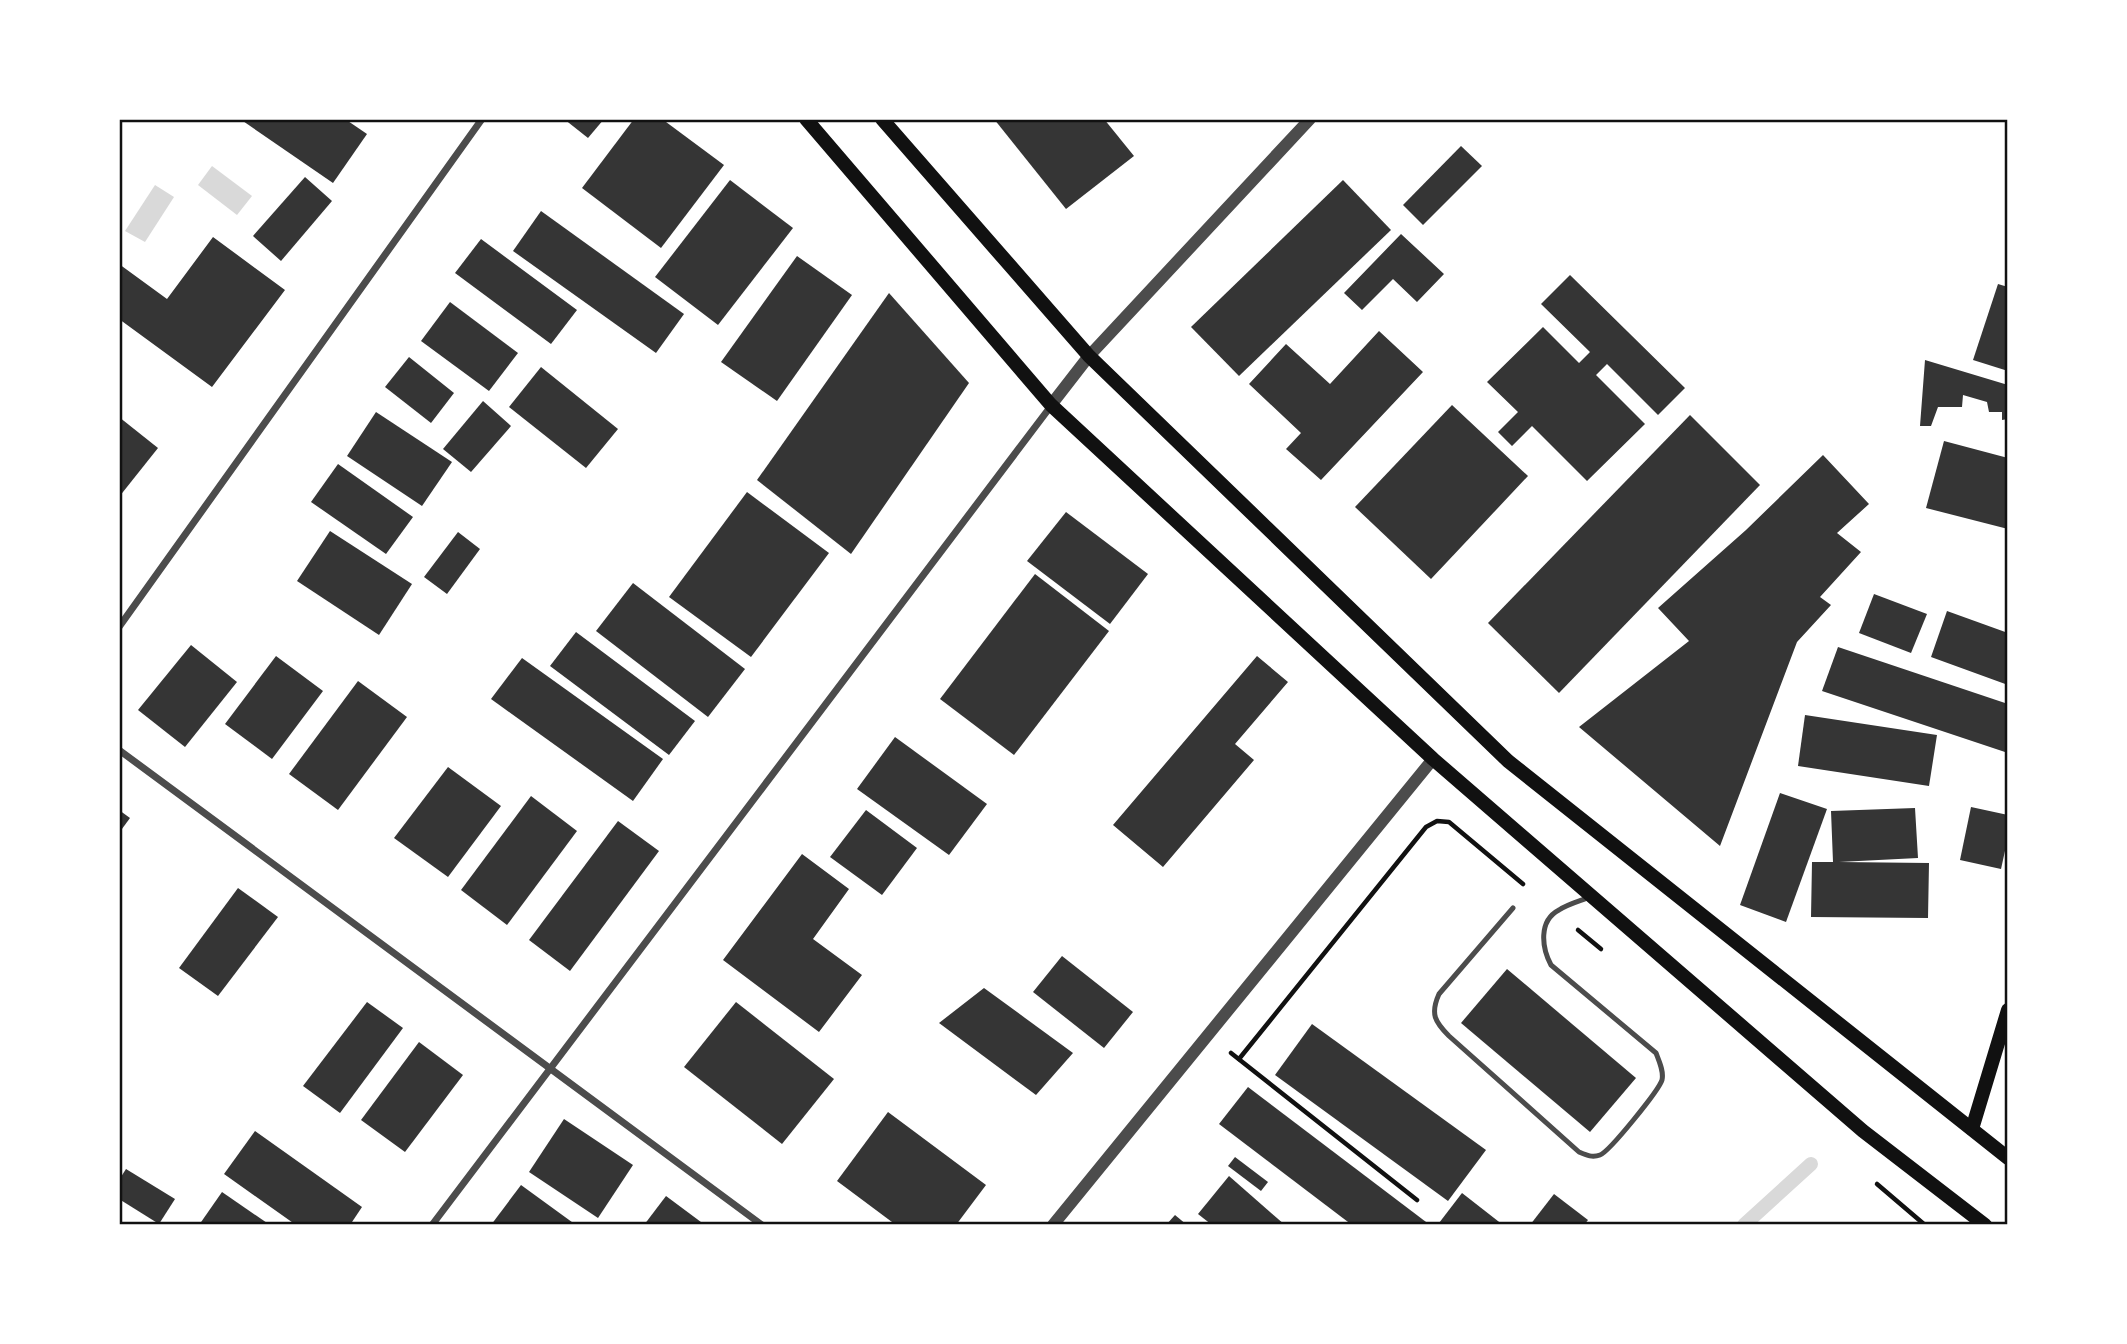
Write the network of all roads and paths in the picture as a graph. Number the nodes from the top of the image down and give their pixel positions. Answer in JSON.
{"nodes":[{"id":1,"x":482,"y":119,"type":"edge"},
{"id":2,"x":806,"y":119,"type":"edge"},
{"id":3,"x":882,"y":119,"type":"edge"},
{"id":4,"x":1310,"y":119,"type":"edge"},
{"id":5,"x":1089,"y":355,"type":"junction"},
{"id":6,"x":1051,"y":405,"type":"junction"},
{"id":7,"x":119,"y":627,"type":"edge"},
{"id":8,"x":119,"y":750,"type":"edge"},
{"id":9,"x":1433,"y":759,"type":"junction"},
{"id":10,"x":1592,"y":897,"type":"junction"},
{"id":11,"x":1513,"y":908,"type":"dead end"},
{"id":12,"x":2008,"y":1010,"type":"edge"},
{"id":13,"x":1208,"y":1034,"type":"junction"},
{"id":14,"x":550,"y":1068,"type":"junction"},
{"id":15,"x":1972,"y":1129,"type":"junction"},
{"id":16,"x":2008,"y":1158,"type":"edge"},
{"id":17,"x":1418,"y":1200,"type":"dead end"},
{"id":18,"x":432,"y":1225,"type":"edge"},
{"id":19,"x":762,"y":1225,"type":"edge"},
{"id":20,"x":1053,"y":1225,"type":"edge"},
{"id":21,"x":1985,"y":1225,"type":"edge"}],
"edges":[{"from":1,"to":7,"type":"street"},
{"from":2,"to":6,"type":"main road"},
{"from":3,"to":5,"type":"main road"},
{"from":4,"to":5,"type":"street"},
{"from":5,"to":6,"type":"street"},
{"from":5,"to":15,"type":"main road"},
{"from":6,"to":9,"type":"main road"},
{"from":6,"to":14,"type":"street"},
{"from":8,"to":14,"type":"street"},
{"from":9,"to":10,"type":"main road"},
{"from":9,"to":13,"type":"street"},
{"from":10,"to":11,"type":"lane"},
{"from":10,"to":21,"type":"main road"},
{"from":12,"to":15,"type":"main road"},
{"from":13,"to":17,"type":"path"},
{"from":13,"to":20,"type":"street"},
{"from":14,"to":18,"type":"street"},
{"from":14,"to":19,"type":"street"},
{"from":15,"to":16,"type":"main road"}]}
